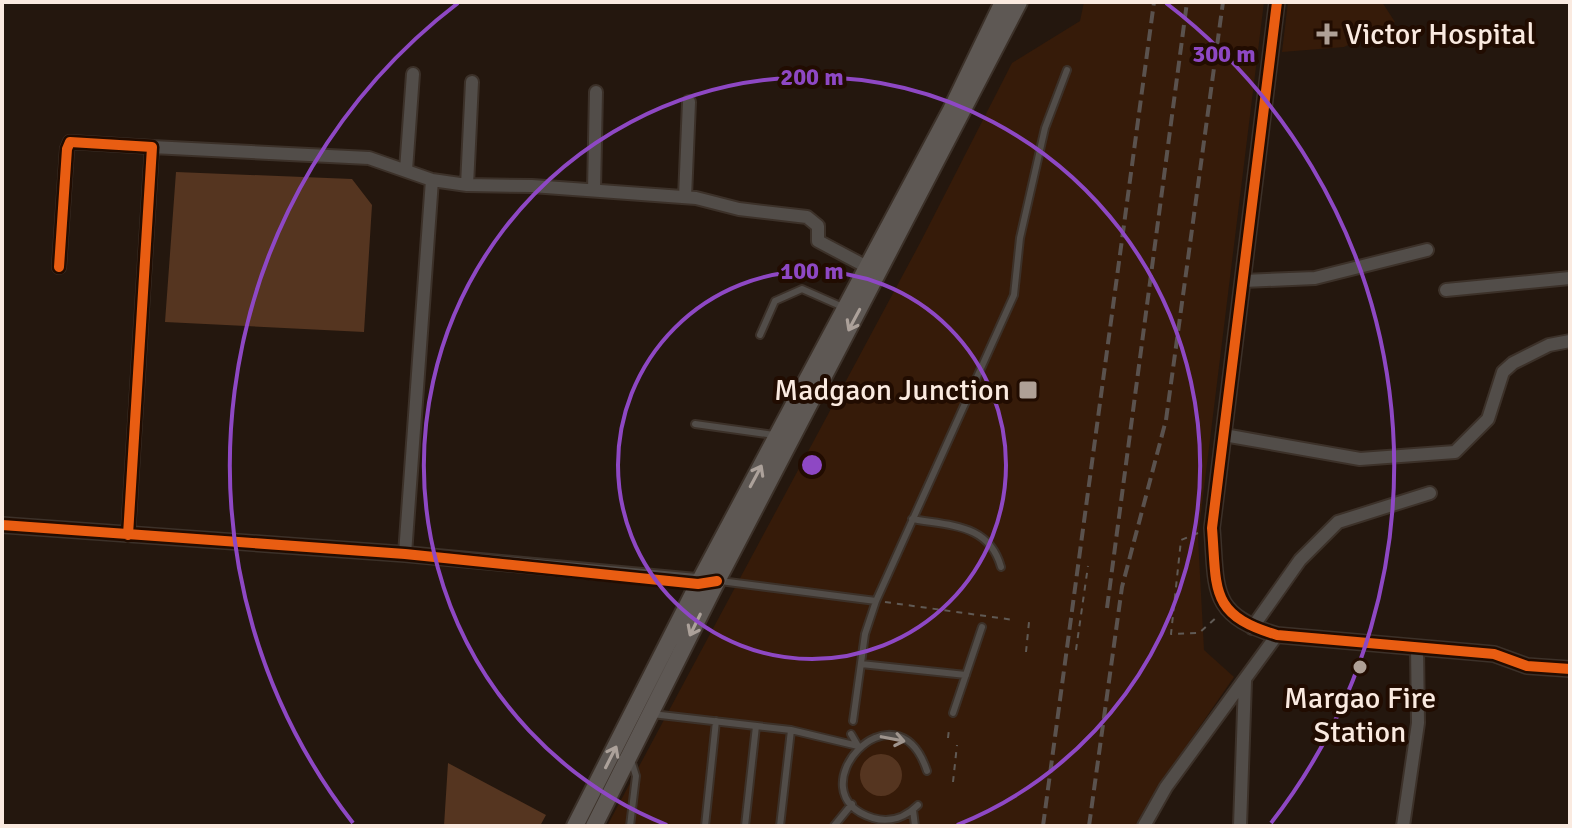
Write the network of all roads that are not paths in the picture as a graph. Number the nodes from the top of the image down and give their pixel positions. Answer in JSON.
{"nodes":[{"id":1,"x":1003,"y":2,"type":"edge"},
{"id":2,"x":1019,"y":2,"type":"edge"},
{"id":3,"x":1277,"y":2,"type":"edge"},
{"id":4,"x":1067,"y":70,"type":"dead end"},
{"id":5,"x":413,"y":74,"type":"dead end"},
{"id":6,"x":472,"y":82,"type":"dead end"},
{"id":7,"x":596,"y":92,"type":"dead end"},
{"id":8,"x":689,"y":102,"type":"dead end"},
{"id":9,"x":152,"y":147,"type":"junction"},
{"id":10,"x":406,"y":170,"type":"junction"},
{"id":11,"x":432,"y":180,"type":"junction"},
{"id":12,"x":467,"y":185,"type":"junction"},
{"id":13,"x":594,"y":190,"type":"junction"},
{"id":14,"x":685,"y":197,"type":"junction"},
{"id":15,"x":1427,"y":250,"type":"dead end"},
{"id":16,"x":59,"y":267,"type":"dead end"},
{"id":17,"x":867,"y":267,"type":"junction"},
{"id":18,"x":1570,"y":278,"type":"edge"},
{"id":19,"x":1243,"y":281,"type":"junction"},
{"id":20,"x":1446,"y":290,"type":"dead end"},
{"id":21,"x":845,"y":308,"type":"junction"},
{"id":22,"x":760,"y":335,"type":"dead end"},
{"id":23,"x":1570,"y":341,"type":"edge"},
{"id":24,"x":695,"y":424,"type":"dead end"},
{"id":25,"x":1224,"y":435,"type":"junction"},
{"id":26,"x":777,"y":436,"type":"junction"},
{"id":27,"x":1430,"y":493,"type":"dead end"},
{"id":28,"x":912,"y":519,"type":"junction"},
{"id":29,"x":2,"y":525,"type":"edge"},
{"id":30,"x":738,"y":525,"type":"junction"},
{"id":31,"x":128,"y":535,"type":"junction"},
{"id":32,"x":405,"y":554,"type":"junction"},
{"id":33,"x":1001,"y":567,"type":"dead end"},
{"id":34,"x":717,"y":581,"type":"junction"},
{"id":35,"x":698,"y":584,"type":"junction"},
{"id":36,"x":876,"y":601,"type":"junction"},
{"id":37,"x":982,"y":627,"type":"dead end"},
{"id":38,"x":1252,"y":628,"type":"junction"},
{"id":39,"x":1277,"y":635,"type":"junction"},
{"id":40,"x":1417,"y":647,"type":"junction"},
{"id":41,"x":861,"y":664,"type":"junction"},
{"id":42,"x":1570,"y":669,"type":"edge"},
{"id":43,"x":966,"y":675,"type":"junction"},
{"id":44,"x":1245,"y":680,"type":"junction"},
{"id":45,"x":644,"y":710,"type":"junction"},
{"id":46,"x":953,"y":713,"type":"dead end"},
{"id":47,"x":716,"y":721,"type":"junction"},
{"id":48,"x":853,"y":721,"type":"dead end"},
{"id":49,"x":756,"y":726,"type":"junction"},
{"id":50,"x":791,"y":730,"type":"junction"},
{"id":51,"x":851,"y":734,"type":"dead end"},
{"id":52,"x":858,"y":746,"type":"junction"},
{"id":53,"x":630,"y":756,"type":"junction"},
{"id":54,"x":927,"y":771,"type":"dead end"},
{"id":55,"x":852,"y":804,"type":"junction"},
{"id":56,"x":575,"y":826,"type":"edge"},
{"id":57,"x":594,"y":826,"type":"edge"},
{"id":58,"x":630,"y":826,"type":"edge"},
{"id":59,"x":705,"y":826,"type":"edge"},
{"id":60,"x":745,"y":826,"type":"edge"},
{"id":61,"x":780,"y":826,"type":"edge"},
{"id":62,"x":834,"y":826,"type":"edge"},
{"id":63,"x":915,"y":826,"type":"edge"},
{"id":64,"x":1144,"y":826,"type":"edge"},
{"id":65,"x":1240,"y":826,"type":"edge"},
{"id":66,"x":1403,"y":826,"type":"edge"}],
"edges":[{"from":1,"to":17,"type":"main road"},
{"from":2,"to":30,"type":"main road","one_way":true},
{"from":3,"to":19,"type":"street"},
{"from":4,"to":28,"type":"lane"},
{"from":5,"to":10,"type":"street"},
{"from":6,"to":12,"type":"street"},
{"from":7,"to":13,"type":"street"},
{"from":8,"to":14,"type":"street"},
{"from":9,"to":10,"type":"street"},
{"from":9,"to":16,"type":"street"},
{"from":9,"to":31,"type":"street"},
{"from":10,"to":11,"type":"street"},
{"from":11,"to":12,"type":"street"},
{"from":11,"to":32,"type":"street"},
{"from":12,"to":13,"type":"street"},
{"from":13,"to":14,"type":"street"},
{"from":14,"to":17,"type":"street"},
{"from":15,"to":19,"type":"street"},
{"from":17,"to":21,"type":"main road"},
{"from":18,"to":20,"type":"street"},
{"from":19,"to":25,"type":"street"},
{"from":21,"to":22,"type":"lane"},
{"from":21,"to":26,"type":"main road"},
{"from":23,"to":25,"type":"street"},
{"from":24,"to":26,"type":"lane"},
{"from":25,"to":38,"type":"street"},
{"from":30,"to":26,"type":"main road","one_way":true},
{"from":27,"to":38,"type":"street"},
{"from":28,"to":33,"type":"lane"},
{"from":28,"to":36,"type":"lane"},
{"from":29,"to":31,"type":"street"},
{"from":30,"to":34,"type":"main road"},
{"from":30,"to":35,"type":"main road"},
{"from":31,"to":32,"type":"street"},
{"from":32,"to":35,"type":"street"},
{"from":34,"to":35,"type":"street"},
{"from":34,"to":36,"type":"lane"},
{"from":34,"to":45,"type":"main road","one_way":true},
{"from":35,"to":45,"type":"main road"},
{"from":36,"to":41,"type":"lane"},
{"from":37,"to":43,"type":"lane"},
{"from":38,"to":39,"type":"street"},
{"from":39,"to":40,"type":"street"},
{"from":39,"to":44,"type":"street"},
{"from":40,"to":42,"type":"street"},
{"from":40,"to":66,"type":"street"},
{"from":41,"to":43,"type":"lane"},
{"from":41,"to":48,"type":"lane"},
{"from":43,"to":46,"type":"lane"},
{"from":44,"to":64,"type":"street"},
{"from":44,"to":65,"type":"street"},
{"from":45,"to":47,"type":"lane"},
{"from":45,"to":53,"type":"main road"},
{"from":56,"to":45,"type":"main road","one_way":true},
{"from":47,"to":49,"type":"lane"},
{"from":47,"to":59,"type":"lane"},
{"from":49,"to":50,"type":"lane"},
{"from":49,"to":60,"type":"lane"},
{"from":50,"to":52,"type":"lane"},
{"from":50,"to":61,"type":"lane"},
{"from":51,"to":52,"type":"lane"},
{"from":52,"to":54,"type":"lane","one_way":true},
{"from":52,"to":55,"type":"lane"},
{"from":53,"to":57,"type":"main road"},
{"from":53,"to":58,"type":"lane"},
{"from":55,"to":62,"type":"lane"},
{"from":55,"to":63,"type":"lane"}]}
